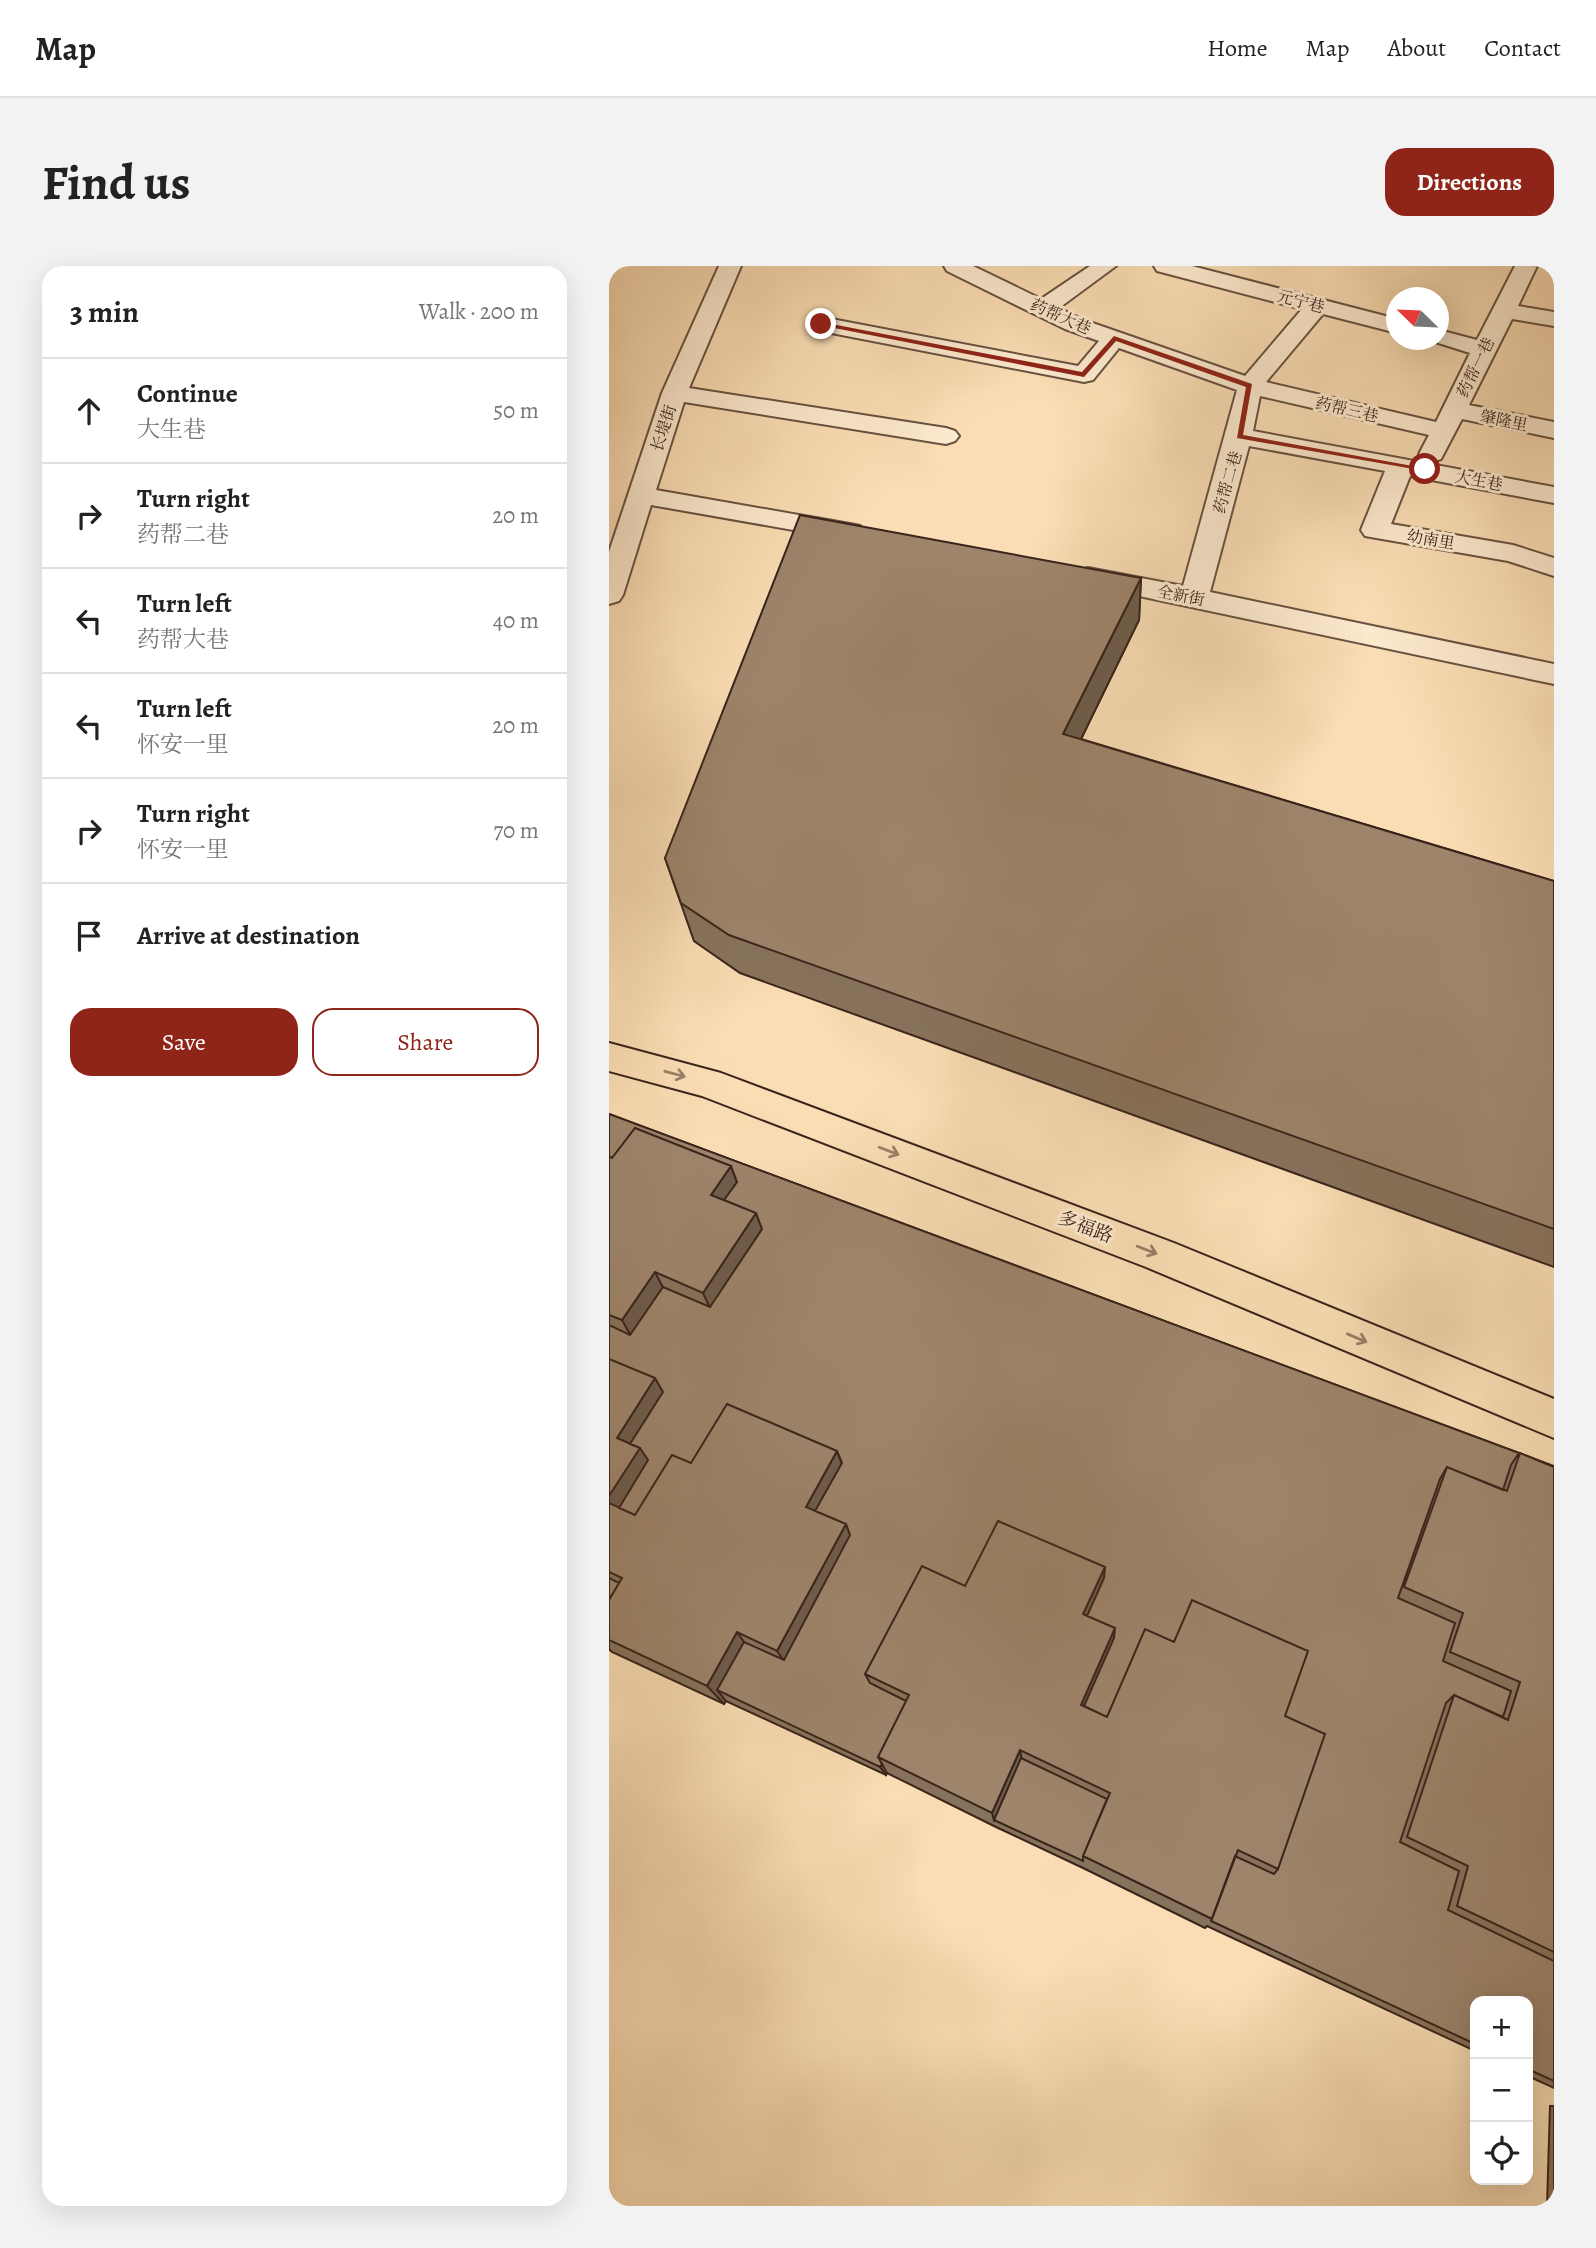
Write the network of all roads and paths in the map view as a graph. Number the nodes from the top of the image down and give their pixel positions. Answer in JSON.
{"nodes":[{"id":1,"x":707,"y":266,"type":"edge"},
{"id":2,"x":730,"y":266,"type":"edge"},
{"id":3,"x":955,"y":266,"type":"edge"},
{"id":4,"x":1105,"y":266,"type":"edge"},
{"id":5,"x":1165,"y":266,"type":"edge"},
{"id":6,"x":1526,"y":266,"type":"edge"},
{"id":7,"x":1317,"y":306,"type":"junction"},
{"id":8,"x":1043,"y":309,"type":"junction"},
{"id":9,"x":1503,"y":310,"type":"junction"},
{"id":10,"x":1554,"y":320,"type":"edge"},
{"id":11,"x":1386,"y":323,"type":"edge"},
{"id":12,"x":821,"y":324,"type":"dead end"},
{"id":13,"x":1114,"y":338,"type":"junction"},
{"id":14,"x":1449,"y":340,"type":"edge"},
{"id":15,"x":1483,"y":349,"type":"junction"},
{"id":16,"x":1250,"y":386,"type":"junction"},
{"id":17,"x":674,"y":393,"type":"junction"},
{"id":18,"x":1554,"y":407,"type":"edge"},
{"id":19,"x":1454,"y":410,"type":"junction"},
{"id":20,"x":1554,"y":430,"type":"edge"},
{"id":21,"x":946,"y":436,"type":"dead end"},
{"id":22,"x":1239,"y":436,"type":"junction"},
{"id":23,"x":634,"y":439,"type":"dead end"},
{"id":24,"x":1413,"y":467,"type":"junction"},
{"id":25,"x":642,"y":495,"type":"junction"},
{"id":26,"x":1554,"y":495,"type":"edge"},
{"id":27,"x":871,"y":536,"type":"edge"},
{"id":28,"x":1554,"y":567,"type":"edge"},
{"id":29,"x":1060,"y":572,"type":"edge"},
{"id":30,"x":609,"y":595,"type":"edge"},
{"id":31,"x":1194,"y":598,"type":"junction"},
{"id":32,"x":1554,"y":674,"type":"edge"},
{"id":33,"x":609,"y":1057,"type":"edge"},
{"id":34,"x":1554,"y":1419,"type":"edge"}],
"edges":[{"from":1,"to":23,"type":"street"},
{"from":2,"to":17,"type":"street","name":"长堤街"},
{"from":3,"to":8,"type":"street","name":"药帮大巷"},
{"from":4,"to":8,"type":"street"},
{"from":5,"to":7,"type":"street","name":"元宁巷"},
{"from":6,"to":9,"type":"street","name":"药帮一巷"},
{"from":7,"to":11,"type":"street","name":"元宁巷"},
{"from":7,"to":16,"type":"street","name":"药帮二巷"},
{"from":8,"to":13,"type":"street","name":"药帮大巷"},
{"from":9,"to":10,"type":"street"},
{"from":9,"to":15,"type":"street","name":"药帮一巷"},
{"from":12,"to":13,"type":"street"},
{"from":13,"to":16,"type":"street","name":"药帮大巷"},
{"from":14,"to":15,"type":"street"},
{"from":15,"to":19,"type":"street","name":"药帮一巷"},
{"from":16,"to":19,"type":"street","name":"药帮三巷"},
{"from":16,"to":22,"type":"street","name":"药帮二巷"},
{"from":17,"to":21,"type":"street"},
{"from":17,"to":25,"type":"street","name":"长堤街"},
{"from":18,"to":19,"type":"street"},
{"from":19,"to":20,"type":"street","name":"肇隆里"},
{"from":19,"to":24,"type":"street","name":"药帮一巷"},
{"from":22,"to":24,"type":"street","name":"大生巷"},
{"from":22,"to":31,"type":"street","name":"药帮二巷"},
{"from":24,"to":26,"type":"street","name":"大生巷"},
{"from":24,"to":28,"type":"street","name":"幼南里"},
{"from":25,"to":27,"type":"street"},
{"from":25,"to":30,"type":"street","name":"长堤街"},
{"from":29,"to":31,"type":"street","name":"全新街"},
{"from":31,"to":32,"type":"street","name":"全新街"},
{"from":33,"to":34,"type":"main road","name":"多福路","one_way":true}]}
